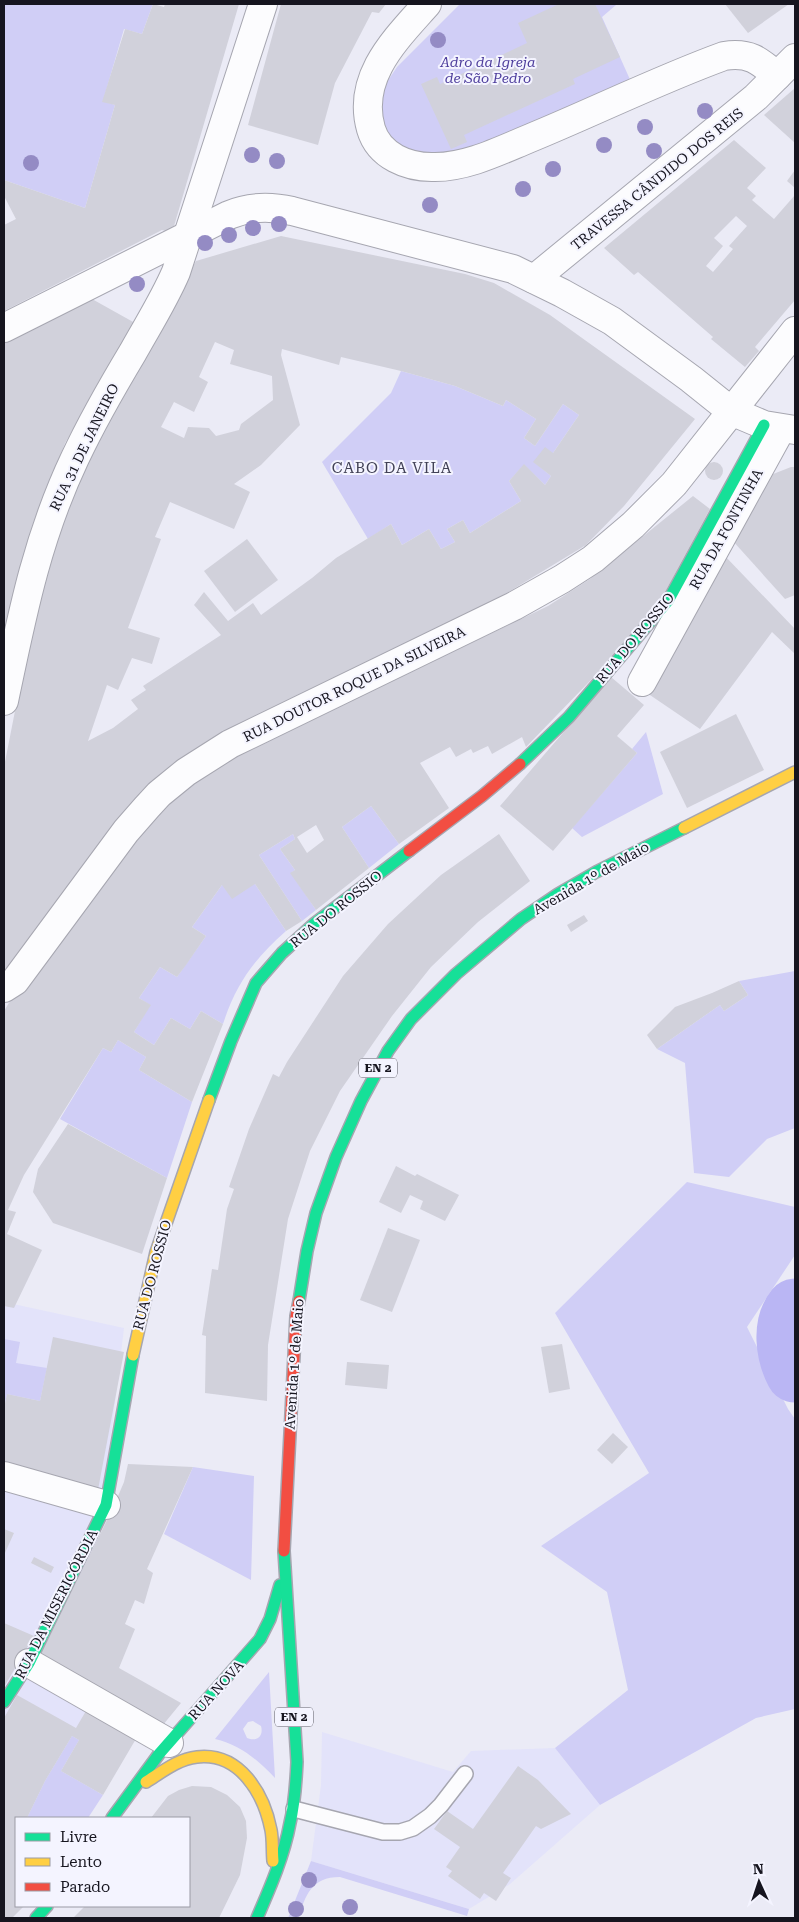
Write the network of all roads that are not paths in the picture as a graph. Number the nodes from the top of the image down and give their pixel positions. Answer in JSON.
{"nodes":[{"id":1,"x":263,"y":4,"type":"edge"},
{"id":2,"x":427,"y":4,"type":"edge"},
{"id":3,"x":786,"y":67,"type":"edge"},
{"id":4,"x":188,"y":235,"type":"junction"},
{"id":5,"x":534,"y":279,"type":"junction"},
{"id":6,"x":4,"y":328,"type":"edge"},
{"id":7,"x":795,"y":330,"type":"edge"},
{"id":8,"x":731,"y":411,"type":"junction"},
{"id":9,"x":780,"y":428,"type":"edge"},
{"id":10,"x":642,"y":682,"type":"dead end"},
{"id":11,"x":4,"y":700,"type":"edge"},
{"id":12,"x":795,"y":772,"type":"edge"},
{"id":13,"x":795,"y":777,"type":"edge"},
{"id":14,"x":771,"y":784,"type":"junction"},
{"id":15,"x":4,"y":988,"type":"edge"},
{"id":16,"x":4,"y":1476,"type":"edge"},
{"id":17,"x":106,"y":1505,"type":"junction"},
{"id":18,"x":284,"y":1545,"type":"junction"},
{"id":19,"x":29,"y":1663,"type":"junction"},
{"id":20,"x":4,"y":1702,"type":"edge"},
{"id":21,"x":169,"y":1743,"type":"junction"},
{"id":22,"x":465,"y":1774,"type":"dead end"},
{"id":23,"x":123,"y":1802,"type":"junction"},
{"id":24,"x":294,"y":1809,"type":"junction"},
{"id":25,"x":113,"y":1817,"type":"edge"},
{"id":26,"x":270,"y":1884,"type":"junction"},
{"id":27,"x":46,"y":1907,"type":"edge"},
{"id":28,"x":36,"y":1918,"type":"edge"},
{"id":29,"x":257,"y":1918,"type":"edge"}],
"edges":[{"from":1,"to":4,"type":"street","name":"RUA 31 DE JANEIRO"},
{"from":2,"to":3,"type":"street"},
{"from":3,"to":5,"type":"street","name":"TRAVESSA CÂNDIDO DOS REIS"},
{"from":4,"to":5,"type":"street"},
{"from":4,"to":6,"type":"street"},
{"from":4,"to":11,"type":"street","name":"RUA 31 DE JANEIRO"},
{"from":5,"to":8,"type":"street"},
{"from":7,"to":8,"type":"street","name":"RUA DOUTOR ROQUE DA SILVEIRA"},
{"from":8,"to":9,"type":"street"},
{"from":8,"to":15,"type":"street","name":"RUA DOUTOR ROQUE DA SILVEIRA"},
{"from":9,"to":10,"type":"street","name":"RUA DA FONTINHA"},
{"from":9,"to":17,"type":"main road","name":"RUA DO ROSSIO"},
{"from":12,"to":14,"type":"main road","name":"Avenida 1º de Maio","number":"EN 2"},
{"from":13,"to":14,"type":"main road"},
{"from":14,"to":18,"type":"main road","name":"Avenida 1º de Maio","number":"EN 2"},
{"from":16,"to":17,"type":"street"},
{"from":17,"to":19,"type":"main road","name":"RUA DA MISERICÓRDIA"},
{"from":18,"to":21,"type":"main road","name":"RUA NOVA","number":"EN 2"},
{"from":18,"to":24,"type":"main road","name":"Avenida 1º de Maio","number":"EN 2"},
{"from":19,"to":20,"type":"main road","name":"RUA DA MISERICÓRDIA"},
{"from":19,"to":21,"type":"street"},
{"from":21,"to":23,"type":"main road","name":"RUA NOVA","number":"EN 2"},
{"from":22,"to":24,"type":"lane"},
{"from":23,"to":25,"type":"main road","name":"RUA NOVA","number":"EN 2"},
{"from":23,"to":26,"type":"main road"},
{"from":24,"to":26,"type":"main road","name":"Avenida 1º de Maio","number":"EN 2"},
{"from":26,"to":29,"type":"main road","name":"Avenida 1º de Maio","number":"EN 2"},
{"from":27,"to":28,"type":"main road"}]}
